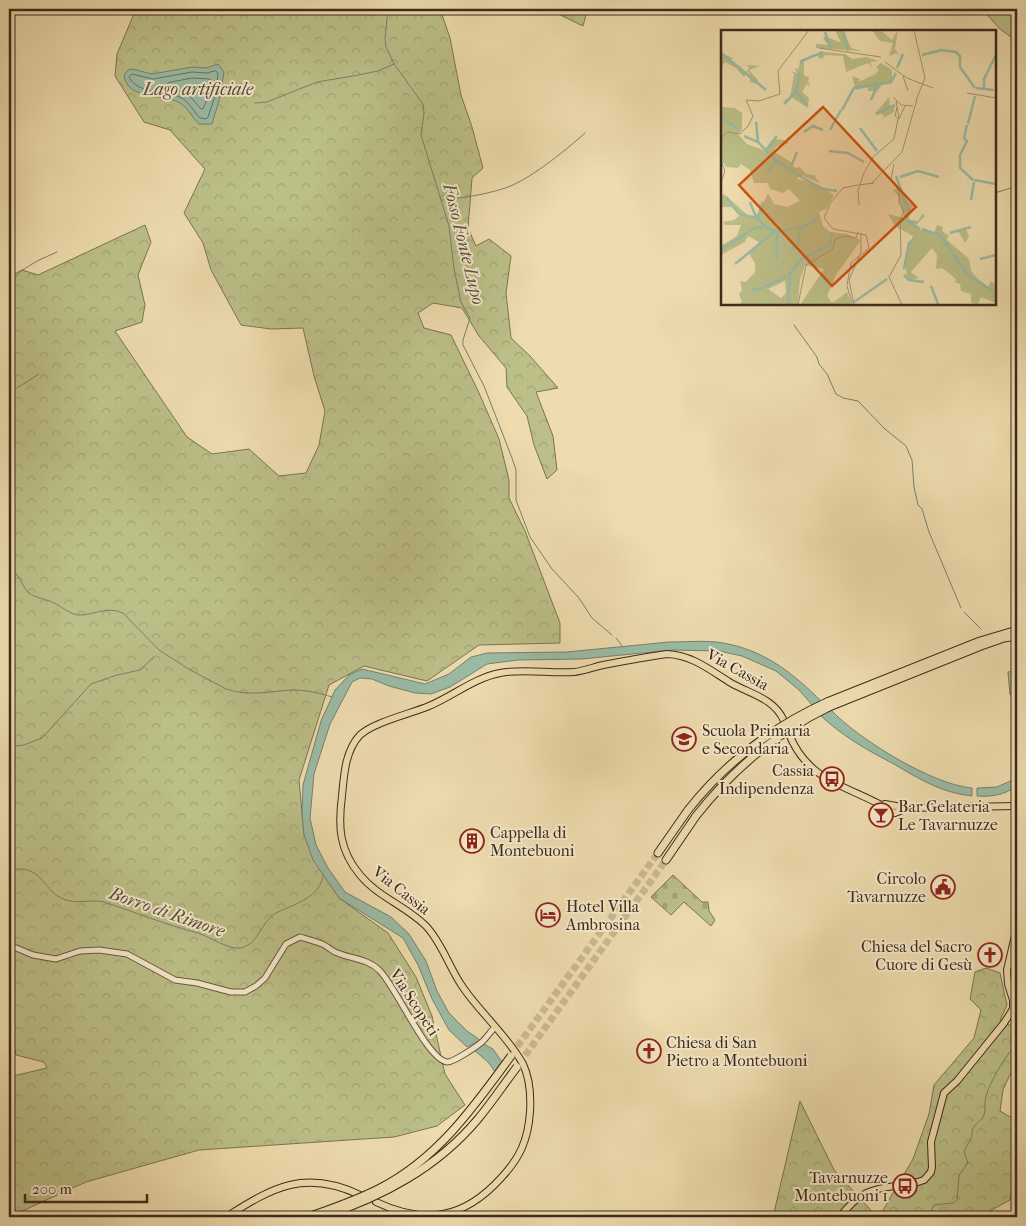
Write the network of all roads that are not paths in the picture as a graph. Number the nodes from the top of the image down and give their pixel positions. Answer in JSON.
{"nodes":[{"id":1,"x":1017,"y":630,"type":"edge"},
{"id":2,"x":1017,"y":636,"type":"edge"},
{"id":3,"x":902,"y":674,"type":"junction"},
{"id":4,"x":828,"y":704,"type":"junction"},
{"id":5,"x":784,"y":721,"type":"dead end"},
{"id":6,"x":789,"y":734,"type":"dead end"},
{"id":7,"x":1017,"y":806,"type":"edge"},
{"id":8,"x":658,"y":853,"type":"tunnel mouth"},
{"id":9,"x":666,"y":860,"type":"tunnel mouth"},
{"id":10,"x":1017,"y":927,"type":"edge"},
{"id":11,"x":9,"y":946,"type":"edge"},
{"id":12,"x":495,"y":1027,"type":"junction"},
{"id":13,"x":511,"y":1056,"type":"tunnel mouth"},
{"id":14,"x":517,"y":1067,"type":"tunnel mouth"},
{"id":15,"x":360,"y":1195,"type":"dead end"},
{"id":16,"x":376,"y":1202,"type":"dead end"},
{"id":17,"x":226,"y":1217,"type":"edge"},
{"id":18,"x":307,"y":1217,"type":"edge"},
{"id":19,"x":322,"y":1217,"type":"edge"},
{"id":20,"x":840,"y":1217,"type":"edge"}],
"edges":[{"from":1,"to":3,"type":"highway"},
{"from":2,"to":3,"type":"highway"},
{"from":3,"to":4,"type":"highway"},
{"from":4,"to":8,"type":"highway","bridge":true},
{"from":4,"to":9,"type":"highway","bridge":true},
{"from":5,"to":12,"type":"main road","name":"Via Cassia"},
{"from":6,"to":7,"type":"main road"},
{"from":10,"to":20,"type":"main road"},
{"from":11,"to":12,"type":"street","name":"Via Scopeti"},
{"from":12,"to":16,"type":"main road","name":"Via Cassia"},
{"from":13,"to":18,"type":"highway","bridge":true},
{"from":14,"to":19,"type":"highway","bridge":true},
{"from":15,"to":17,"type":"main road"}]}
